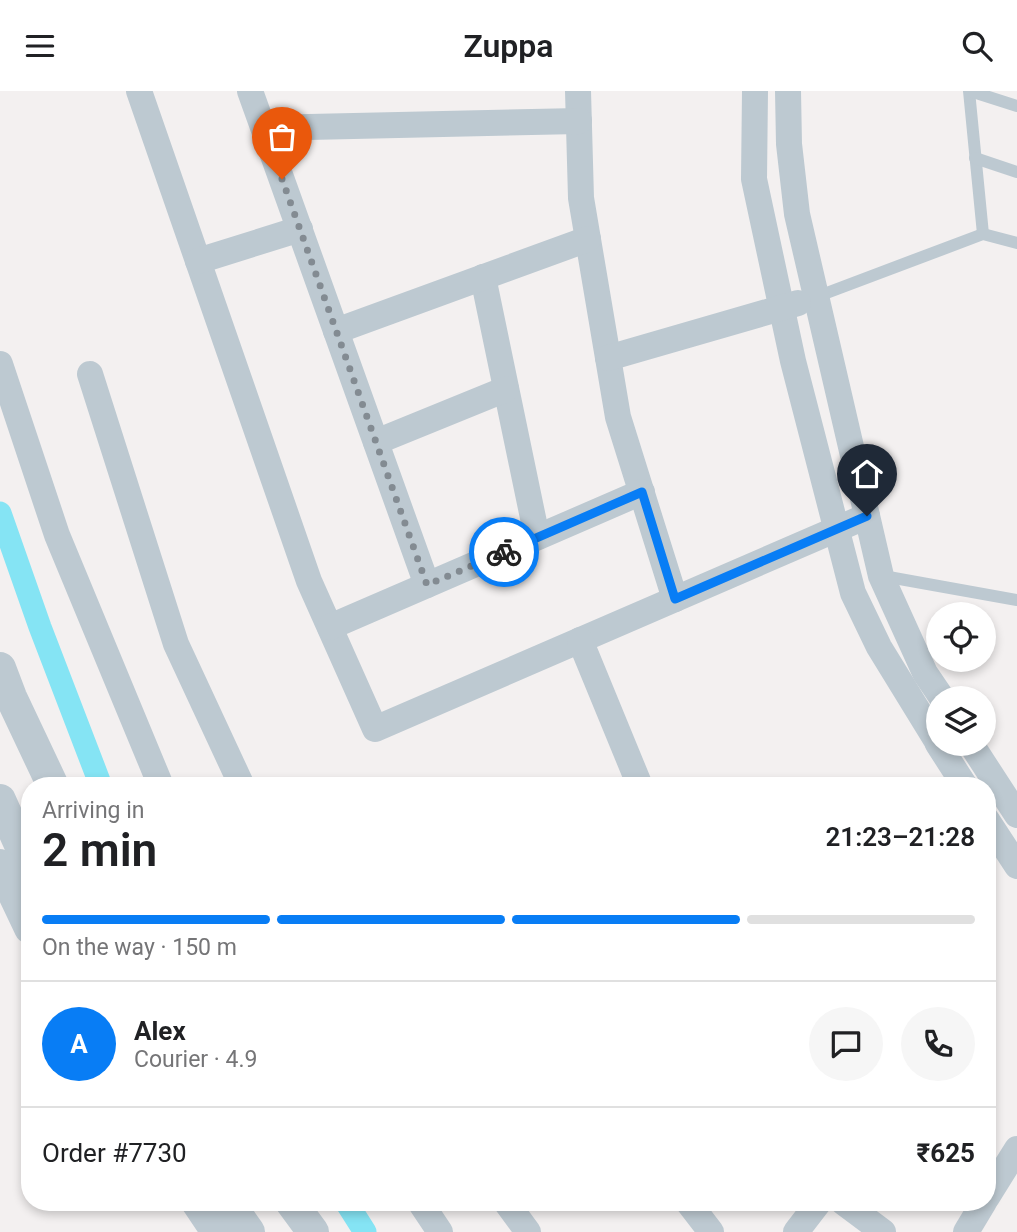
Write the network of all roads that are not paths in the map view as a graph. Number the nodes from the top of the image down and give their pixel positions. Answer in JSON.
{"nodes":[{"id":1,"x":139,"y":91,"type":"edge"},
{"id":2,"x":250,"y":91,"type":"edge"},
{"id":3,"x":578,"y":91,"type":"edge"},
{"id":4,"x":755,"y":91,"type":"edge"},
{"id":5,"x":788,"y":91,"type":"edge"},
{"id":6,"x":969,"y":91,"type":"edge"},
{"id":7,"x":1017,"y":106,"type":"edge"},
{"id":8,"x":579,"y":121,"type":"junction"},
{"id":9,"x":264,"y":128,"type":"junction"},
{"id":10,"x":975,"y":158,"type":"junction"},
{"id":11,"x":1017,"y":171,"type":"edge"},
{"id":12,"x":300,"y":229,"type":"junction"},
{"id":13,"x":982,"y":234,"type":"junction"},
{"id":14,"x":588,"y":239,"type":"junction"},
{"id":15,"x":1017,"y":243,"type":"edge"},
{"id":16,"x":198,"y":261,"type":"junction"},
{"id":17,"x":483,"y":277,"type":"junction"},
{"id":18,"x":816,"y":297,"type":"junction"},
{"id":19,"x":782,"y":307,"type":"junction"},
{"id":20,"x":336,"y":331,"type":"junction"},
{"id":21,"x":608,"y":358,"type":"junction"},
{"id":22,"x":0,"y":364,"type":"edge"},
{"id":23,"x":90,"y":374,"type":"dead end"},
{"id":24,"x":506,"y":389,"type":"junction"},
{"id":25,"x":376,"y":442,"type":"junction"},
{"id":26,"x":642,"y":492,"type":"junction"},
{"id":27,"x":867,"y":516,"type":"junction"},
{"id":28,"x":836,"y":529,"type":"junction"},
{"id":29,"x":537,"y":537,"type":"junction"},
{"id":30,"x":881,"y":576,"type":"junction"},
{"id":31,"x":427,"y":585,"type":"junction"},
{"id":32,"x":675,"y":599,"type":"junction"},
{"id":33,"x":1017,"y":600,"type":"edge"},
{"id":34,"x":330,"y":627,"type":"junction"},
{"id":35,"x":580,"y":640,"type":"junction"},
{"id":36,"x":0,"y":668,"type":"edge"},
{"id":37,"x":934,"y":686,"type":"edge"},
{"id":38,"x":926,"y":724,"type":"edge"},
{"id":39,"x":946,"y":756,"type":"edge"},
{"id":40,"x":979,"y":756,"type":"edge"},
{"id":41,"x":49,"y":777,"type":"edge"},
{"id":42,"x":157,"y":777,"type":"edge"},
{"id":43,"x":238,"y":777,"type":"edge"},
{"id":44,"x":636,"y":777,"type":"edge"},
{"id":45,"x":959,"y":777,"type":"edge"},
{"id":46,"x":993,"y":777,"type":"edge"},
{"id":47,"x":996,"y":782,"type":"edge"},
{"id":48,"x":0,"y":800,"type":"edge"},
{"id":49,"x":1017,"y":814,"type":"edge"},
{"id":50,"x":4,"y":834,"type":"edge"},
{"id":51,"x":996,"y":834,"type":"edge"},
{"id":52,"x":21,"y":856,"type":"edge"},
{"id":53,"x":0,"y":865,"type":"edge"},
{"id":54,"x":1017,"y":866,"type":"edge"},
{"id":55,"x":21,"y":909,"type":"edge"},
{"id":56,"x":1017,"y":1149,"type":"edge"},
{"id":57,"x":996,"y":1183,"type":"edge"},
{"id":58,"x":203,"y":1211,"type":"edge"},
{"id":59,"x":234,"y":1211,"type":"edge"},
{"id":60,"x":298,"y":1211,"type":"edge"},
{"id":61,"x":426,"y":1211,"type":"edge"},
{"id":62,"x":513,"y":1211,"type":"edge"},
{"id":63,"x":696,"y":1211,"type":"edge"},
{"id":64,"x":812,"y":1211,"type":"edge"},
{"id":65,"x":855,"y":1211,"type":"edge"},
{"id":66,"x":979,"y":1211,"type":"edge"},
{"id":67,"x":217,"y":1232,"type":"edge"},
{"id":68,"x":249,"y":1232,"type":"edge"},
{"id":69,"x":313,"y":1232,"type":"edge"},
{"id":70,"x":440,"y":1232,"type":"edge"},
{"id":71,"x":528,"y":1232,"type":"edge"},
{"id":72,"x":711,"y":1232,"type":"edge"},
{"id":73,"x":796,"y":1232,"type":"edge"},
{"id":74,"x":883,"y":1232,"type":"edge"},
{"id":75,"x":966,"y":1232,"type":"edge"}],
"edges":[{"from":1,"to":16,"type":"street"},
{"from":2,"to":9,"type":"street"},
{"from":3,"to":8,"type":"street"},
{"from":4,"to":19,"type":"street"},
{"from":5,"to":18,"type":"street"},
{"from":6,"to":7,"type":"lane"},
{"from":6,"to":10,"type":"lane"},
{"from":8,"to":9,"type":"street"},
{"from":8,"to":14,"type":"street"},
{"from":9,"to":12,"type":"street"},
{"from":10,"to":11,"type":"lane"},
{"from":10,"to":13,"type":"lane"},
{"from":12,"to":16,"type":"street"},
{"from":12,"to":20,"type":"street"},
{"from":13,"to":15,"type":"lane"},
{"from":13,"to":18,"type":"lane"},
{"from":14,"to":17,"type":"street"},
{"from":14,"to":21,"type":"street"},
{"from":16,"to":34,"type":"street"},
{"from":17,"to":20,"type":"street"},
{"from":17,"to":24,"type":"street"},
{"from":18,"to":19,"type":"street"},
{"from":18,"to":27,"type":"street"},
{"from":19,"to":21,"type":"street"},
{"from":19,"to":28,"type":"street"},
{"from":20,"to":25,"type":"street"},
{"from":21,"to":26,"type":"street"},
{"from":22,"to":42,"type":"street"},
{"from":23,"to":43,"type":"street"},
{"from":24,"to":25,"type":"street"},
{"from":24,"to":29,"type":"street"},
{"from":25,"to":31,"type":"street"},
{"from":26,"to":29,"type":"street"},
{"from":26,"to":32,"type":"street"},
{"from":27,"to":28,"type":"street"},
{"from":27,"to":30,"type":"street"},
{"from":28,"to":32,"type":"street"},
{"from":28,"to":38,"type":"street"},
{"from":29,"to":31,"type":"street"},
{"from":30,"to":33,"type":"lane"},
{"from":30,"to":37,"type":"street"},
{"from":31,"to":34,"type":"street"},
{"from":32,"to":35,"type":"street"},
{"from":34,"to":35,"type":"street"},
{"from":35,"to":44,"type":"street"},
{"from":36,"to":41,"type":"street"},
{"from":39,"to":45,"type":"street"},
{"from":40,"to":46,"type":"street"},
{"from":47,"to":49,"type":"street"},
{"from":48,"to":50,"type":"street"},
{"from":50,"to":52,"type":"street"},
{"from":51,"to":54,"type":"street"},
{"from":53,"to":55,"type":"street"},
{"from":56,"to":57,"type":"street"},
{"from":58,"to":67,"type":"street"},
{"from":59,"to":68,"type":"street"},
{"from":60,"to":69,"type":"street"},
{"from":61,"to":70,"type":"street"},
{"from":62,"to":71,"type":"street"},
{"from":63,"to":72,"type":"street"},
{"from":64,"to":73,"type":"street"},
{"from":65,"to":74,"type":"street"},
{"from":66,"to":75,"type":"street"}]}
